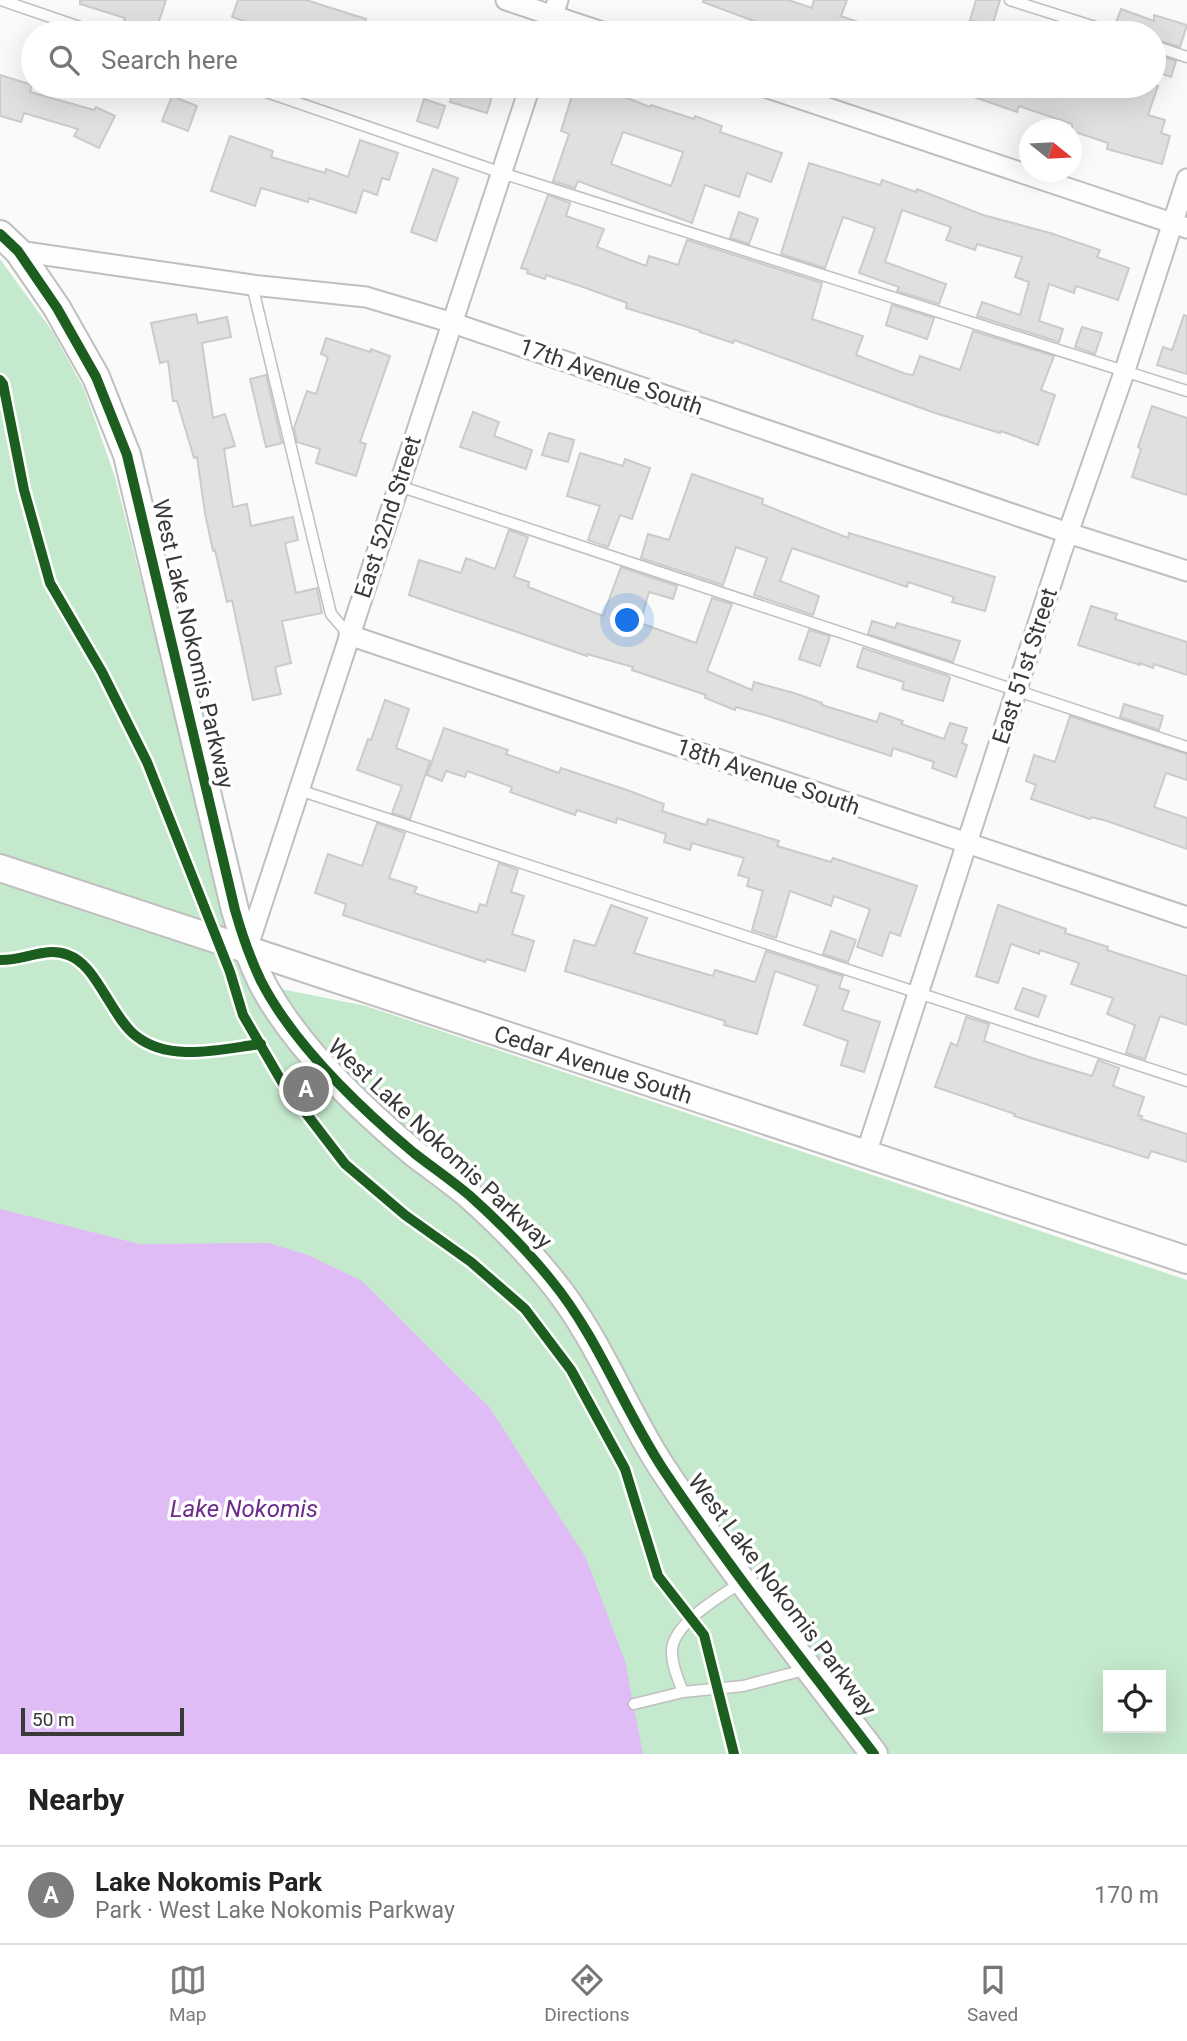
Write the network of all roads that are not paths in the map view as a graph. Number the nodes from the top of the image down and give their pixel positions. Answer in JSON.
{"nodes":[{"id":1,"x":1,"y":0,"type":"edge"},
{"id":2,"x":506,"y":0,"type":"edge"},
{"id":3,"x":1010,"y":0,"type":"edge"},
{"id":4,"x":552,"y":16,"type":"edge"},
{"id":5,"x":62,"y":21,"type":"edge"},
{"id":6,"x":1076,"y":21,"type":"edge"},
{"id":7,"x":1166,"y":50,"type":"edge"},
{"id":8,"x":1187,"y":57,"type":"edge"},
{"id":9,"x":284,"y":98,"type":"edge"},
{"id":10,"x":526,"y":98,"type":"edge"},
{"id":11,"x":798,"y":98,"type":"edge"},
{"id":12,"x":502,"y":173,"type":"junction"},
{"id":13,"x":1187,"y":179,"type":"edge"},
{"id":14,"x":1180,"y":225,"type":"edge"},
{"id":15,"x":9,"y":243,"type":"edge"},
{"id":16,"x":252,"y":285,"type":"junction"},
{"id":17,"x":453,"y":323,"type":"junction"},
{"id":18,"x":1125,"y":370,"type":"junction"},
{"id":19,"x":1187,"y":391,"type":"edge"},
{"id":20,"x":399,"y":486,"type":"junction"},
{"id":21,"x":1068,"y":533,"type":"junction"},
{"id":22,"x":1187,"y":571,"type":"edge"},
{"id":23,"x":349,"y":635,"type":"junction"},
{"id":24,"x":1017,"y":692,"type":"junction"},
{"id":25,"x":1187,"y":747,"type":"edge"},
{"id":26,"x":299,"y":790,"type":"junction"},
{"id":27,"x":967,"y":844,"type":"junction"},
{"id":28,"x":0,"y":868,"type":"edge"},
{"id":29,"x":1187,"y":917,"type":"edge"},
{"id":30,"x":247,"y":949,"type":"junction"},
{"id":31,"x":918,"y":992,"type":"junction"},
{"id":32,"x":1187,"y":1082,"type":"edge"},
{"id":33,"x":866,"y":1154,"type":"junction"},
{"id":34,"x":1187,"y":1260,"type":"edge"},
{"id":35,"x":743,"y":1582,"type":"junction"},
{"id":36,"x":809,"y":1668,"type":"junction"},
{"id":37,"x":683,"y":1692,"type":"junction"},
{"id":38,"x":635,"y":1704,"type":"dead end"},
{"id":39,"x":874,"y":1754,"type":"edge"}],
"edges":[{"from":1,"to":5,"type":"lane"},
{"from":2,"to":4,"type":"street"},
{"from":3,"to":6,"type":"lane"},
{"from":7,"to":8,"type":"lane"},
{"from":9,"to":12,"type":"lane"},
{"from":10,"to":12,"type":"street","name":"East 52nd Street"},
{"from":11,"to":14,"type":"street"},
{"from":12,"to":17,"type":"street","name":"East 52nd Street"},
{"from":12,"to":18,"type":"lane"},
{"from":13,"to":14,"type":"street","name":"East 51st Street"},
{"from":14,"to":18,"type":"street","name":"East 51st Street"},
{"from":15,"to":16,"type":"street","name":"17th Avenue South"},
{"from":15,"to":30,"type":"street","name":"West Lake Nokomis Parkway"},
{"from":16,"to":17,"type":"street","name":"17th Avenue South"},
{"from":16,"to":23,"type":"lane"},
{"from":17,"to":20,"type":"street","name":"East 52nd Street"},
{"from":17,"to":21,"type":"street","name":"17th Avenue South"},
{"from":18,"to":19,"type":"lane"},
{"from":18,"to":21,"type":"street","name":"East 51st Street"},
{"from":20,"to":23,"type":"street","name":"East 52nd Street"},
{"from":20,"to":24,"type":"lane"},
{"from":21,"to":22,"type":"street","name":"17th Avenue South"},
{"from":21,"to":24,"type":"street","name":"East 51st Street"},
{"from":23,"to":26,"type":"street","name":"East 52nd Street"},
{"from":23,"to":27,"type":"street","name":"18th Avenue South"},
{"from":24,"to":25,"type":"lane"},
{"from":24,"to":27,"type":"street","name":"East 51st Street"},
{"from":26,"to":30,"type":"street","name":"East 52nd Street"},
{"from":26,"to":31,"type":"lane"},
{"from":27,"to":29,"type":"street","name":"18th Avenue South"},
{"from":27,"to":31,"type":"street","name":"East 51st Street"},
{"from":28,"to":30,"type":"street","name":"Cedar Avenue South"},
{"from":30,"to":33,"type":"street","name":"Cedar Avenue South"},
{"from":30,"to":35,"type":"street","name":"West Lake Nokomis Parkway"},
{"from":31,"to":32,"type":"lane"},
{"from":31,"to":33,"type":"street","name":"East 51st Street"},
{"from":33,"to":34,"type":"street","name":"Cedar Avenue South"},
{"from":35,"to":36,"type":"street","name":"West Lake Nokomis Parkway"},
{"from":35,"to":37,"type":"lane"},
{"from":36,"to":37,"type":"lane"},
{"from":36,"to":39,"type":"street","name":"West Lake Nokomis Parkway"},
{"from":37,"to":38,"type":"lane"}]}
